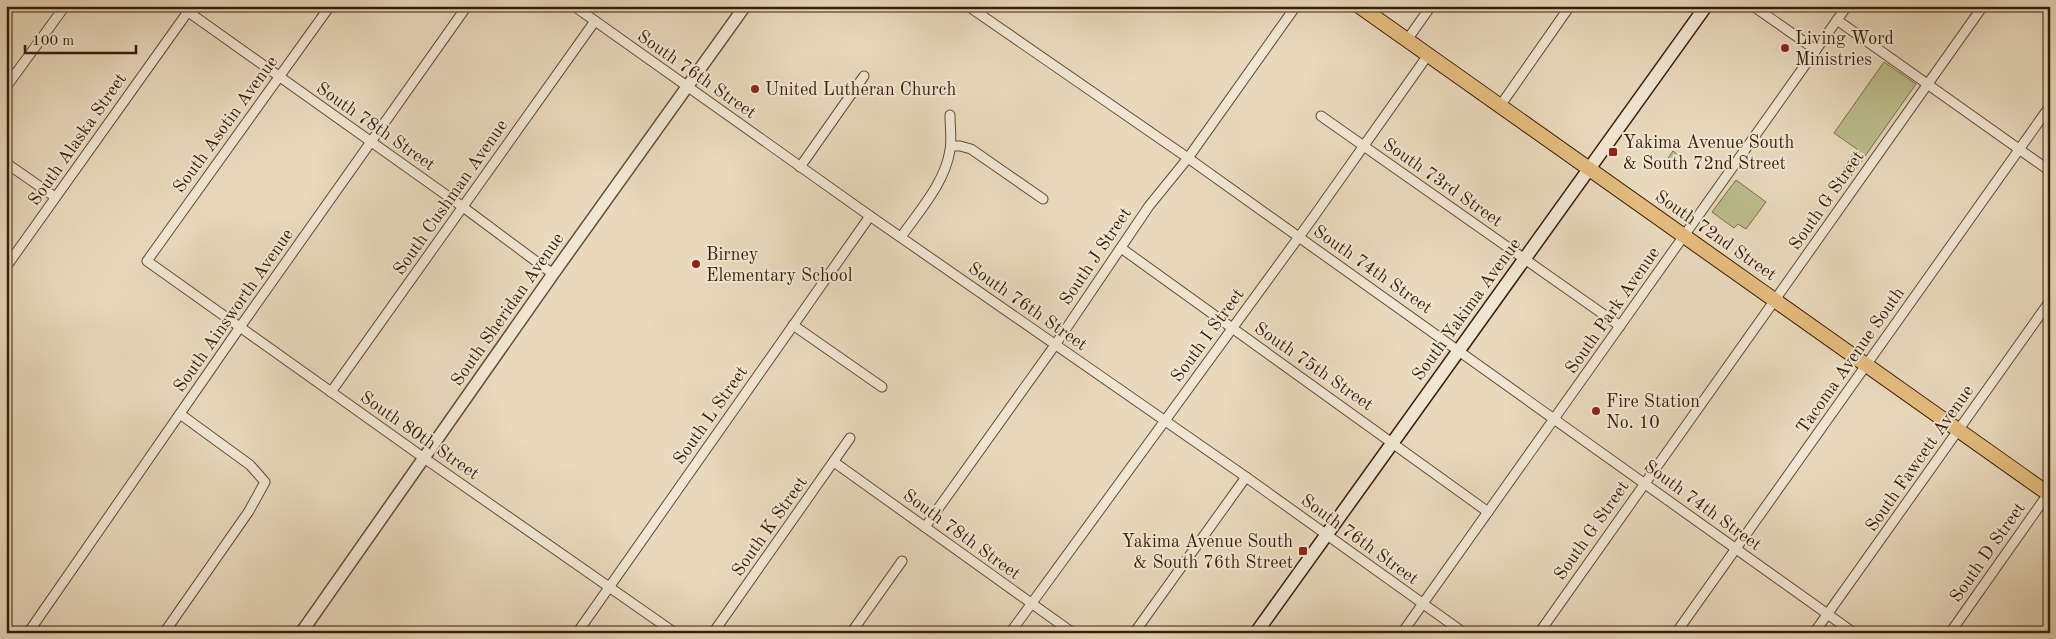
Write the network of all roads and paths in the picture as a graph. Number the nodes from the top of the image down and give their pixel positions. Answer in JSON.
{"nodes":[{"id":1,"x":65,"y":6,"type":"edge"},
{"id":2,"x":330,"y":6,"type":"edge"},
{"id":3,"x":467,"y":6,"type":"edge"},
{"id":4,"x":574,"y":6,"type":"edge"},
{"id":5,"x":745,"y":6,"type":"edge"},
{"id":6,"x":968,"y":6,"type":"edge"},
{"id":7,"x":1296,"y":6,"type":"edge"},
{"id":8,"x":1359,"y":6,"type":"edge"},
{"id":9,"x":1431,"y":6,"type":"edge"},
{"id":10,"x":1570,"y":6,"type":"edge"},
{"id":11,"x":1706,"y":6,"type":"edge"},
{"id":12,"x":1753,"y":6,"type":"edge"},
{"id":13,"x":1847,"y":6,"type":"edge"},
{"id":14,"x":1983,"y":6,"type":"edge"},
{"id":15,"x":187,"y":8,"type":"edge"},
{"id":16,"x":1837,"y":20,"type":"junction"},
{"id":17,"x":595,"y":21,"type":"junction"},
{"id":18,"x":1407,"y":40,"type":"junction"},
{"id":19,"x":1816,"y":50,"type":"junction"},
{"id":20,"x":1428,"y":55,"type":"junction"},
{"id":21,"x":864,"y":76,"type":"dead end"},
{"id":22,"x":279,"y":77,"type":"junction"},
{"id":23,"x":1928,"y":85,"type":"junction"},
{"id":24,"x":6,"y":87,"type":"edge"},
{"id":25,"x":686,"y":87,"type":"junction"},
{"id":26,"x":1500,"y":106,"type":"junction"},
{"id":27,"x":2050,"y":106,"type":"edge"},
{"id":28,"x":950,"y":115,"type":"dead end"},
{"id":29,"x":1321,"y":116,"type":"dead end"},
{"id":30,"x":372,"y":142,"type":"junction"},
{"id":31,"x":1363,"y":145,"type":"junction"},
{"id":32,"x":951,"y":146,"type":"junction"},
{"id":33,"x":2019,"y":149,"type":"junction"},
{"id":34,"x":1188,"y":158,"type":"junction"},
{"id":35,"x":6,"y":162,"type":"edge"},
{"id":36,"x":800,"y":167,"type":"junction"},
{"id":37,"x":1590,"y":169,"type":"junction"},
{"id":38,"x":2050,"y":171,"type":"edge"},
{"id":39,"x":55,"y":197,"type":"junction"},
{"id":40,"x":1043,"y":199,"type":"dead end"},
{"id":41,"x":463,"y":207,"type":"junction"},
{"id":42,"x":870,"y":216,"type":"junction"},
{"id":43,"x":1684,"y":236,"type":"junction"},
{"id":44,"x":901,"y":237,"type":"junction"},
{"id":45,"x":1299,"y":237,"type":"junction"},
{"id":46,"x":1121,"y":248,"type":"junction"},
{"id":47,"x":1525,"y":259,"type":"junction"},
{"id":48,"x":147,"y":262,"type":"joint"},
{"id":49,"x":6,"y":266,"type":"edge"},
{"id":50,"x":553,"y":274,"type":"junction"},
{"id":51,"x":1776,"y":300,"type":"junction"},
{"id":52,"x":2050,"y":301,"type":"edge"},
{"id":53,"x":794,"y":325,"type":"junction"},
{"id":54,"x":240,"y":326,"type":"junction"},
{"id":55,"x":1620,"y":326,"type":"junction"},
{"id":56,"x":1233,"y":328,"type":"junction"},
{"id":57,"x":1055,"y":345,"type":"junction"},
{"id":58,"x":1458,"y":349,"type":"junction"},
{"id":59,"x":1867,"y":364,"type":"junction"},
{"id":60,"x":882,"y":387,"type":"dead end"},
{"id":61,"x":331,"y":392,"type":"junction"},
{"id":62,"x":180,"y":414,"type":"junction"},
{"id":63,"x":1554,"y":419,"type":"junction"},
{"id":64,"x":1166,"y":421,"type":"junction"},
{"id":65,"x":1959,"y":430,"type":"junction"},
{"id":66,"x":850,"y":438,"type":"dead end"},
{"id":67,"x":1392,"y":442,"type":"junction"},
{"id":68,"x":424,"y":458,"type":"junction"},
{"id":69,"x":834,"y":462,"type":"junction"},
{"id":70,"x":1246,"y":477,"type":"junction"},
{"id":71,"x":1644,"y":483,"type":"junction"},
{"id":72,"x":2049,"y":493,"type":"edge"},
{"id":73,"x":1488,"y":512,"type":"junction"},
{"id":74,"x":926,"y":528,"type":"junction"},
{"id":75,"x":1326,"y":534,"type":"junction"},
{"id":76,"x":1736,"y":548,"type":"junction"},
{"id":77,"x":902,"y":561,"type":"dead end"},
{"id":78,"x":610,"y":586,"type":"junction"},
{"id":79,"x":1423,"y":603,"type":"junction"},
{"id":80,"x":1031,"y":604,"type":"junction"},
{"id":81,"x":1827,"y":614,"type":"junction"},
{"id":82,"x":28,"y":633,"type":"edge"},
{"id":83,"x":164,"y":633,"type":"edge"},
{"id":84,"x":301,"y":633,"type":"edge"},
{"id":85,"x":577,"y":633,"type":"edge"},
{"id":86,"x":676,"y":633,"type":"edge"},
{"id":87,"x":713,"y":633,"type":"edge"},
{"id":88,"x":851,"y":633,"type":"edge"},
{"id":89,"x":1010,"y":633,"type":"edge"},
{"id":90,"x":1072,"y":633,"type":"edge"},
{"id":91,"x":1134,"y":633,"type":"edge"},
{"id":92,"x":1256,"y":633,"type":"edge"},
{"id":93,"x":1402,"y":633,"type":"edge"},
{"id":94,"x":1464,"y":633,"type":"edge"},
{"id":95,"x":1539,"y":633,"type":"edge"},
{"id":96,"x":1676,"y":633,"type":"edge"},
{"id":97,"x":1814,"y":633,"type":"edge"},
{"id":98,"x":1854,"y":633,"type":"edge"},
{"id":99,"x":1950,"y":633,"type":"edge"}],
"edges":[{"from":1,"to":24,"type":"street"},
{"from":2,"to":22,"type":"street","name":"South Asotin Avenue"},
{"from":3,"to":30,"type":"street","name":"South Ainsworth Avenue"},
{"from":4,"to":17,"type":"street","name":"South 76th Street"},
{"from":5,"to":25,"type":"street","name":"South Sheridan Avenue"},
{"from":6,"to":34,"type":"street","name":"South 74th Street"},
{"from":7,"to":34,"type":"street","name":"South J Street"},
{"from":8,"to":18,"type":"main road","name":"South 72nd Street"},
{"from":9,"to":18,"type":"street"},
{"from":10,"to":26,"type":"street"},
{"from":11,"to":37,"type":"main road","name":"South Yakima Avenue"},
{"from":12,"to":19,"type":"street"},
{"from":13,"to":16,"type":"street","name":"South Park Avenue"},
{"from":14,"to":23,"type":"street","name":"South G Street"},
{"from":15,"to":22,"type":"street","name":"South 78th Street"},
{"from":15,"to":39,"type":"street","name":"South Alaska Street"},
{"from":16,"to":19,"type":"street","name":"South Park Avenue"},
{"from":16,"to":23,"type":"street"},
{"from":17,"to":25,"type":"street","name":"South 76th Street"},
{"from":17,"to":41,"type":"street","name":"South Cushman Avenue"},
{"from":18,"to":20,"type":"main road","name":"South 72nd Street"},
{"from":19,"to":43,"type":"street","name":"South Park Avenue"},
{"from":20,"to":26,"type":"main road","name":"South 72nd Street"},
{"from":20,"to":31,"type":"street","name":"South I Street"},
{"from":21,"to":36,"type":"street"},
{"from":22,"to":30,"type":"street","name":"South 78th Street"},
{"from":22,"to":48,"type":"street","name":"South Asotin Avenue"},
{"from":23,"to":33,"type":"street"},
{"from":23,"to":51,"type":"street","name":"South G Street"},
{"from":25,"to":36,"type":"street","name":"South 76th Street"},
{"from":25,"to":50,"type":"street","name":"South Sheridan Avenue"},
{"from":26,"to":37,"type":"main road","name":"South 72nd Street"},
{"from":27,"to":33,"type":"street","name":"Tacoma Avenue South"},
{"from":28,"to":32,"type":"street"},
{"from":29,"to":31,"type":"street","name":"South 73rd Street"},
{"from":30,"to":41,"type":"street","name":"South 78th Street"},
{"from":30,"to":54,"type":"street","name":"South Ainsworth Avenue"},
{"from":31,"to":45,"type":"street","name":"South I Street"},
{"from":31,"to":47,"type":"street","name":"South 73rd Street"},
{"from":32,"to":40,"type":"street"},
{"from":32,"to":44,"type":"street"},
{"from":33,"to":38,"type":"street"},
{"from":33,"to":59,"type":"street","name":"Tacoma Avenue South"},
{"from":34,"to":45,"type":"street","name":"South 74th Street"},
{"from":34,"to":46,"type":"street","name":"South J Street"},
{"from":35,"to":39,"type":"street"},
{"from":36,"to":42,"type":"street","name":"South 76th Street"},
{"from":37,"to":43,"type":"main road","name":"South 72nd Street"},
{"from":37,"to":47,"type":"main road","name":"South Yakima Avenue"},
{"from":39,"to":49,"type":"street","name":"South Alaska Street"},
{"from":41,"to":50,"type":"street","name":"South 78th Street"},
{"from":41,"to":61,"type":"street","name":"South Cushman Avenue"},
{"from":42,"to":44,"type":"street","name":"South 76th Street"},
{"from":42,"to":53,"type":"street","name":"South L Street"},
{"from":43,"to":51,"type":"main road","name":"South 72nd Street"},
{"from":43,"to":55,"type":"street","name":"South Park Avenue"},
{"from":44,"to":57,"type":"street","name":"South 76th Street"},
{"from":45,"to":56,"type":"street","name":"South I Street"},
{"from":45,"to":58,"type":"street","name":"South 74th Street"},
{"from":46,"to":56,"type":"street","name":"South 75th Street"},
{"from":46,"to":57,"type":"street","name":"South J Street"},
{"from":47,"to":55,"type":"street","name":"South 73rd Street"},
{"from":47,"to":58,"type":"main road","name":"South Yakima Avenue"},
{"from":48,"to":54,"type":"street","name":"South 80th Street"},
{"from":50,"to":68,"type":"street","name":"South Sheridan Avenue"},
{"from":51,"to":59,"type":"main road","name":"South 72nd Street"},
{"from":51,"to":71,"type":"street","name":"South G Street"},
{"from":52,"to":65,"type":"street","name":"South Fawcett Avenue"},
{"from":53,"to":60,"type":"street"},
{"from":53,"to":78,"type":"street","name":"South L Street"},
{"from":54,"to":61,"type":"street","name":"South 80th Street"},
{"from":54,"to":62,"type":"street","name":"South Ainsworth Avenue"},
{"from":55,"to":63,"type":"street","name":"South Park Avenue"},
{"from":56,"to":64,"type":"street","name":"South I Street"},
{"from":56,"to":67,"type":"street","name":"South 75th Street"},
{"from":57,"to":64,"type":"street","name":"South 76th Street"},
{"from":57,"to":74,"type":"street","name":"South J Street"},
{"from":58,"to":63,"type":"street","name":"South 74th Street"},
{"from":58,"to":67,"type":"main road","name":"South Yakima Avenue"},
{"from":59,"to":65,"type":"main road","name":"South 72nd Street"},
{"from":59,"to":76,"type":"street","name":"Tacoma Avenue South"},
{"from":61,"to":68,"type":"street","name":"South 80th Street"},
{"from":62,"to":82,"type":"street","name":"South Ainsworth Avenue"},
{"from":62,"to":83,"type":"street"},
{"from":63,"to":71,"type":"street","name":"South 74th Street"},
{"from":63,"to":73,"type":"street","name":"South Park Avenue"},
{"from":64,"to":70,"type":"street","name":"South 76th Street"},
{"from":64,"to":80,"type":"street","name":"South I Street"},
{"from":65,"to":72,"type":"main road","name":"South 72nd Street"},
{"from":65,"to":81,"type":"street","name":"South Fawcett Avenue"},
{"from":66,"to":69,"type":"street","name":"South K Street"},
{"from":67,"to":73,"type":"street","name":"South 75th Street"},
{"from":67,"to":75,"type":"main road","name":"South Yakima Avenue"},
{"from":68,"to":78,"type":"street","name":"South 80th Street"},
{"from":68,"to":84,"type":"street","name":"South Sheridan Avenue"},
{"from":69,"to":74,"type":"street","name":"South 78th Street"},
{"from":69,"to":87,"type":"street","name":"South K Street"},
{"from":70,"to":75,"type":"street","name":"South 76th Street"},
{"from":70,"to":91,"type":"street"},
{"from":71,"to":76,"type":"street","name":"South 74th Street"},
{"from":71,"to":95,"type":"street","name":"South G Street"},
{"from":72,"to":99,"type":"street","name":"South D Street"},
{"from":73,"to":79,"type":"street","name":"South Park Avenue"},
{"from":74,"to":80,"type":"street","name":"South 78th Street"},
{"from":75,"to":79,"type":"street","name":"South 76th Street"},
{"from":75,"to":92,"type":"main road","name":"South Yakima Avenue"},
{"from":76,"to":81,"type":"street","name":"South 74th Street"},
{"from":76,"to":96,"type":"street","name":"Tacoma Avenue South"},
{"from":77,"to":88,"type":"street"},
{"from":78,"to":85,"type":"street","name":"South L Street"},
{"from":78,"to":86,"type":"street","name":"South 80th Street"},
{"from":79,"to":93,"type":"street","name":"South Park Avenue"},
{"from":79,"to":94,"type":"street","name":"South 76th Street"},
{"from":80,"to":89,"type":"street","name":"South I Street"},
{"from":80,"to":90,"type":"street","name":"South 78th Street"},
{"from":81,"to":97,"type":"street","name":"South Fawcett Avenue"},
{"from":81,"to":98,"type":"street","name":"South 74th Street"}]}
